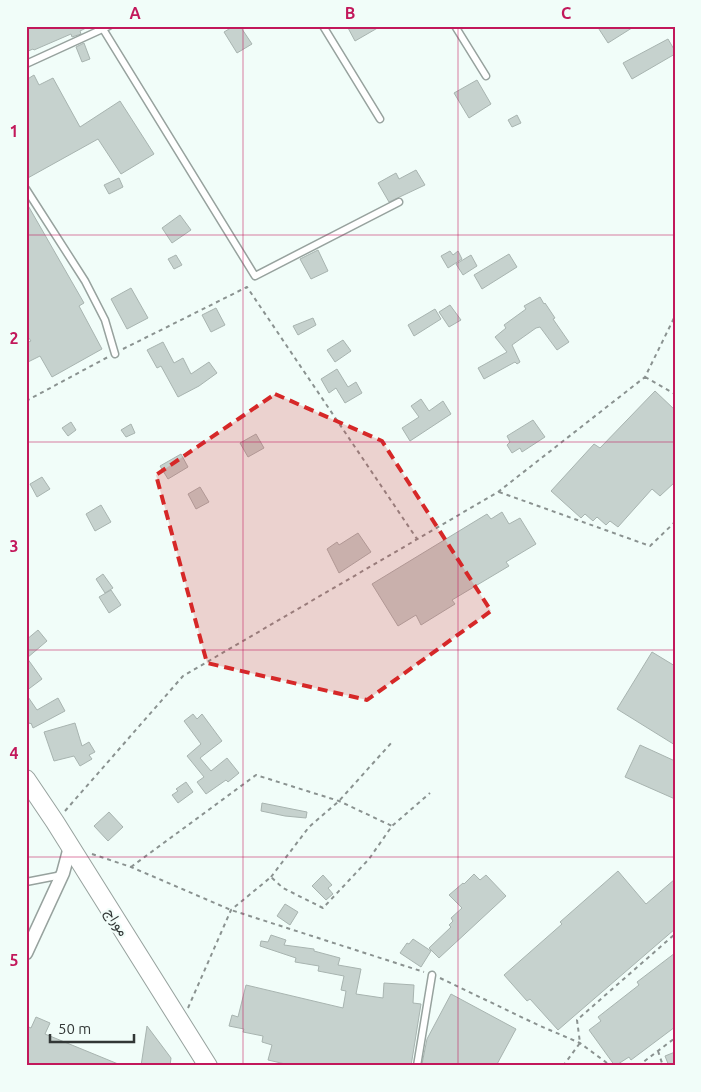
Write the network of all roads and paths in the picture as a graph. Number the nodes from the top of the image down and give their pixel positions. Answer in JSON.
{"nodes":[{"id":1,"x":324,"y":26,"type":"edge"},
{"id":2,"x":455,"y":26,"type":"edge"},
{"id":3,"x":106,"y":28,"type":"edge"},
{"id":4,"x":26,"y":64,"type":"edge"},
{"id":5,"x":486,"y":76,"type":"dead end"},
{"id":6,"x":380,"y":119,"type":"dead end"},
{"id":7,"x":26,"y":189,"type":"edge"},
{"id":8,"x":399,"y":202,"type":"dead end"},
{"id":9,"x":675,"y":316,"type":"edge"},
{"id":10,"x":115,"y":354,"type":"junction"},
{"id":11,"x":645,"y":377,"type":"junction"},
{"id":12,"x":675,"y":394,"type":"edge"},
{"id":13,"x":26,"y":401,"type":"edge"},
{"id":14,"x":498,"y":492,"type":"junction"},
{"id":15,"x":675,"y":522,"type":"edge"},
{"id":16,"x":417,"y":539,"type":"junction"},
{"id":17,"x":393,"y":741,"type":"dead end"},
{"id":18,"x":26,"y":779,"type":"edge"},
{"id":19,"x":430,"y":793,"type":"dead end"},
{"id":20,"x":339,"y":801,"type":"junction"},
{"id":21,"x":55,"y":822,"type":"junction"},
{"id":22,"x":392,"y":826,"type":"junction"},
{"id":23,"x":70,"y":847,"type":"junction"},
{"id":24,"x":132,"y":867,"type":"junction"},
{"id":25,"x":62,"y":875,"type":"junction"},
{"id":26,"x":270,"y":877,"type":"junction"},
{"id":27,"x":26,"y":882,"type":"edge"},
{"id":28,"x":231,"y":910,"type":"junction"},
{"id":29,"x":675,"y":934,"type":"edge"},
{"id":30,"x":26,"y":953,"type":"edge"},
{"id":31,"x":432,"y":974,"type":"junction"},
{"id":32,"x":181,"y":1024,"type":"junction"},
{"id":33,"x":675,"y":1038,"type":"edge"},
{"id":34,"x":580,"y":1043,"type":"junction"},
{"id":35,"x":658,"y":1051,"type":"junction"},
{"id":36,"x":208,"y":1066,"type":"edge"},
{"id":37,"x":417,"y":1066,"type":"edge"},
{"id":38,"x":563,"y":1066,"type":"edge"},
{"id":39,"x":611,"y":1066,"type":"edge"},
{"id":40,"x":638,"y":1066,"type":"edge"},
{"id":41,"x":664,"y":1066,"type":"edge"}],
"edges":[{"from":1,"to":6,"type":"lane"},
{"from":2,"to":5,"type":"lane"},
{"from":3,"to":4,"type":"lane"},
{"from":3,"to":8,"type":"lane"},
{"from":7,"to":10,"type":"lane"},
{"from":9,"to":11,"type":"path"},
{"from":10,"to":13,"type":"path"},
{"from":10,"to":16,"type":"path"},
{"from":11,"to":12,"type":"path"},
{"from":11,"to":14,"type":"path"},
{"from":14,"to":15,"type":"path"},
{"from":14,"to":16,"type":"path"},
{"from":16,"to":21,"type":"path"},
{"from":17,"to":20,"type":"path"},
{"from":18,"to":21,"type":"main road","name":"موراج"},
{"from":19,"to":22,"type":"path"},
{"from":20,"to":22,"type":"path"},
{"from":20,"to":24,"type":"path"},
{"from":20,"to":26,"type":"path"},
{"from":21,"to":23,"type":"main road","name":"موراج"},
{"from":22,"to":26,"type":"path"},
{"from":23,"to":24,"type":"path"},
{"from":23,"to":25,"type":"street"},
{"from":23,"to":32,"type":"main road","name":"موراج"},
{"from":24,"to":28,"type":"path"},
{"from":25,"to":27,"type":"lane"},
{"from":25,"to":30,"type":"street"},
{"from":26,"to":28,"type":"path"},
{"from":28,"to":31,"type":"path"},
{"from":28,"to":32,"type":"path"},
{"from":29,"to":34,"type":"path"},
{"from":31,"to":34,"type":"path"},
{"from":31,"to":37,"type":"lane"},
{"from":32,"to":36,"type":"main road","name":"موراج"},
{"from":33,"to":35,"type":"path"},
{"from":34,"to":38,"type":"path"},
{"from":34,"to":39,"type":"path"},
{"from":35,"to":40,"type":"path"},
{"from":35,"to":41,"type":"path"}]}
